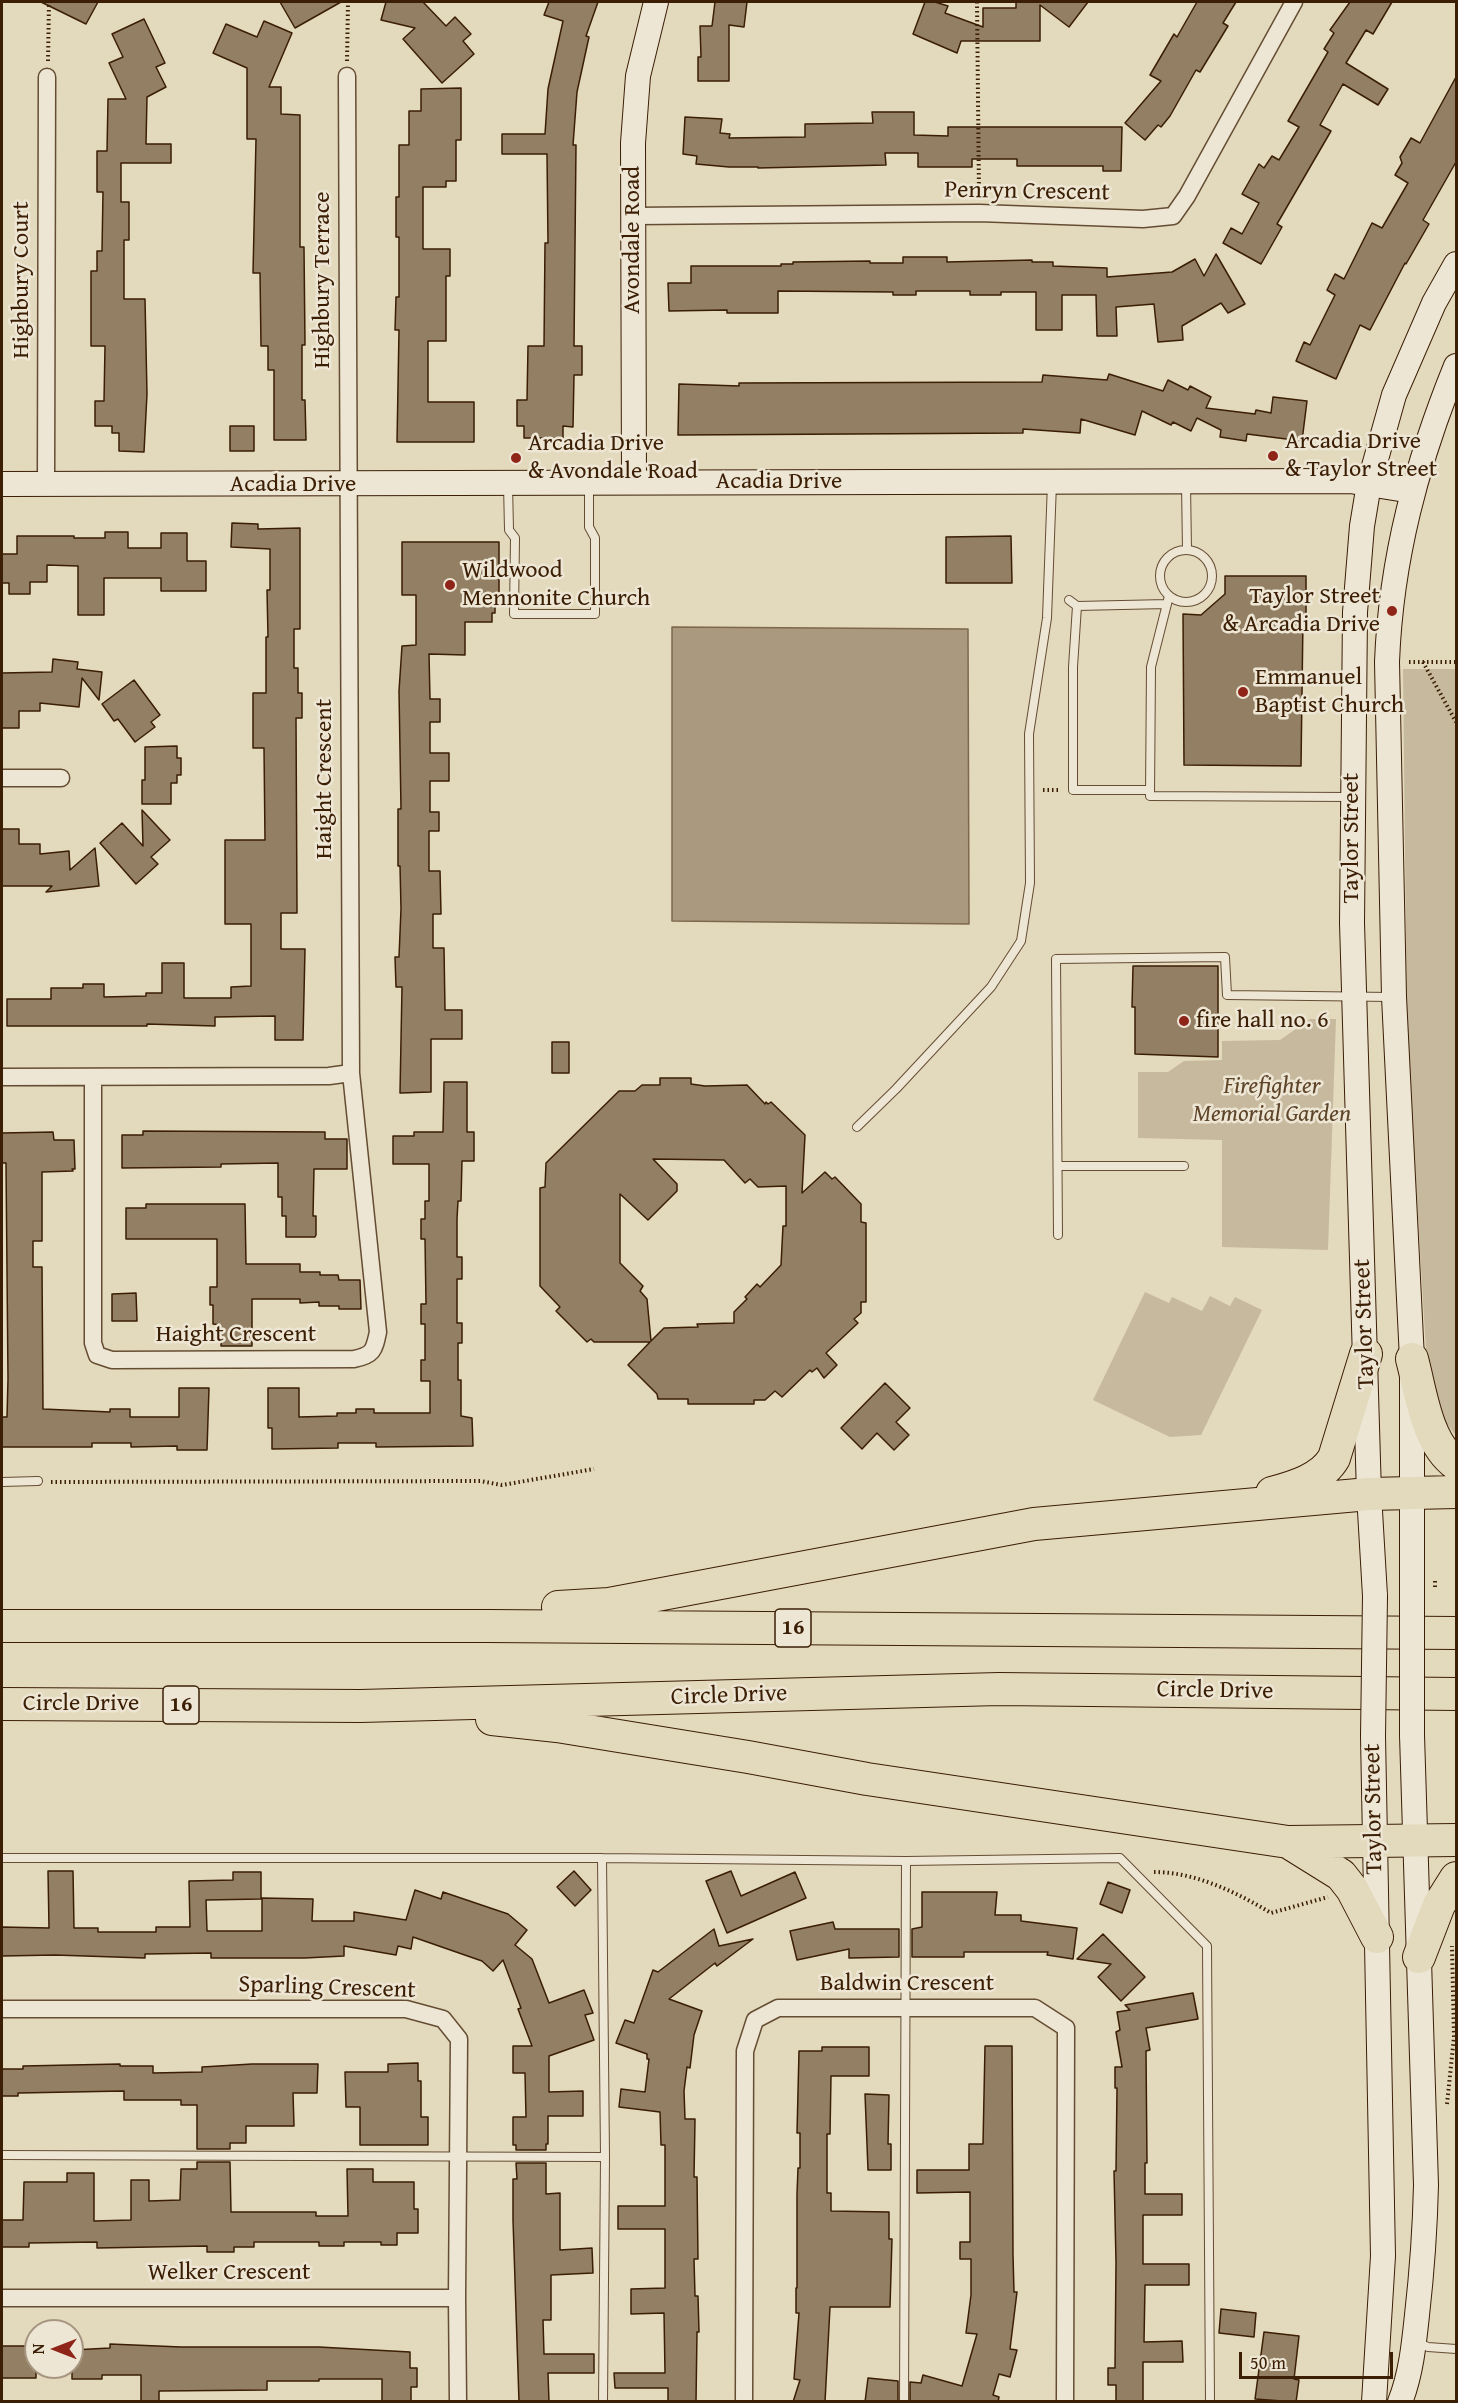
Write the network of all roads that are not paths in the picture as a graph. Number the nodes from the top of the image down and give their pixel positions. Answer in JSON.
{"nodes":[{"id":1,"x":656,"y":2,"type":"edge"},
{"id":2,"x":1294,"y":2,"type":"edge"},
{"id":3,"x":347,"y":76,"type":"road end"},
{"id":4,"x":47,"y":77,"type":"road end"},
{"id":5,"x":634,"y":216,"type":"junction"},
{"id":6,"x":1456,"y":264,"type":"edge"},
{"id":7,"x":1456,"y":366,"type":"edge"},
{"id":8,"x":589,"y":482,"type":"junction"},
{"id":9,"x":634,"y":482,"type":"junction"},
{"id":10,"x":1186,"y":482,"type":"junction"},
{"id":11,"x":508,"y":483,"type":"junction"},
{"id":12,"x":1052,"y":483,"type":"junction"},
{"id":13,"x":2,"y":484,"type":"edge"},
{"id":14,"x":46,"y":484,"type":"junction"},
{"id":15,"x":1369,"y":484,"type":"junction"},
{"id":16,"x":347,"y":485,"type":"junction"},
{"id":17,"x":1412,"y":491,"type":"junction"},
{"id":18,"x":1187,"y":550,"type":"junction"},
{"id":19,"x":1070,"y":600,"type":"dead end"},
{"id":20,"x":1168,"y":600,"type":"junction"},
{"id":21,"x":1077,"y":606,"type":"junction"},
{"id":22,"x":2,"y":778,"type":"edge"},
{"id":23,"x":61,"y":778,"type":"dead end"},
{"id":24,"x":1150,"y":790,"type":"junction"},
{"id":25,"x":1352,"y":797,"type":"junction"},
{"id":26,"x":1355,"y":997,"type":"junction"},
{"id":27,"x":1394,"y":997,"type":"junction"},
{"id":28,"x":351,"y":1073,"type":"junction"},
{"id":29,"x":2,"y":1077,"type":"edge"},
{"id":30,"x":93,"y":1077,"type":"junction"},
{"id":31,"x":857,"y":1126,"type":"dead end"},
{"id":32,"x":1058,"y":1166,"type":"junction"},
{"id":33,"x":1184,"y":1166,"type":"dead end"},
{"id":34,"x":1058,"y":1235,"type":"dead end"},
{"id":35,"x":1366,"y":1354,"type":"junction"},
{"id":36,"x":1412,"y":1359,"type":"junction"},
{"id":37,"x":1456,"y":1464,"type":"edge"},
{"id":38,"x":38,"y":1481,"type":"road end"},
{"id":39,"x":2,"y":1482,"type":"edge"},
{"id":40,"x":1456,"y":1492,"type":"edge"},
{"id":41,"x":1413,"y":1493,"type":"junction"},
{"id":42,"x":1369,"y":1494,"type":"junction"},
{"id":43,"x":1209,"y":1509,"type":"junction"},
{"id":44,"x":2,"y":1626,"type":"edge"},
{"id":45,"x":129,"y":1626,"type":"junction"},
{"id":46,"x":1456,"y":1633,"type":"edge"},
{"id":47,"x":1456,"y":1694,"type":"edge"},
{"id":48,"x":2,"y":1704,"type":"edge"},
{"id":49,"x":360,"y":1706,"type":"junction"},
{"id":50,"x":1373,"y":1839,"type":"junction"},
{"id":51,"x":1415,"y":1840,"type":"junction"},
{"id":52,"x":1456,"y":1840,"type":"edge"},
{"id":53,"x":1288,"y":1842,"type":"junction"},
{"id":54,"x":2,"y":1858,"type":"edge"},
{"id":55,"x":602,"y":1858,"type":"junction"},
{"id":56,"x":906,"y":1861,"type":"junction"},
{"id":57,"x":1456,"y":1878,"type":"edge"},
{"id":58,"x":1377,"y":1937,"type":"junction"},
{"id":59,"x":1419,"y":1957,"type":"junction"},
{"id":60,"x":906,"y":2008,"type":"junction"},
{"id":61,"x":2,"y":2009,"type":"edge"},
{"id":62,"x":2,"y":2155,"type":"edge"},
{"id":63,"x":458,"y":2156,"type":"junction"},
{"id":64,"x":605,"y":2157,"type":"junction"},
{"id":65,"x":2,"y":2298,"type":"edge"},
{"id":66,"x":457,"y":2298,"type":"junction"},
{"id":67,"x":1414,"y":2342,"type":"junction"},
{"id":68,"x":1456,"y":2349,"type":"edge"},
{"id":69,"x":458,"y":2402,"type":"edge"},
{"id":70,"x":603,"y":2402,"type":"edge"},
{"id":71,"x":744,"y":2402,"type":"edge"},
{"id":72,"x":904,"y":2402,"type":"edge"},
{"id":73,"x":1065,"y":2402,"type":"edge"},
{"id":74,"x":1210,"y":2402,"type":"edge"},
{"id":75,"x":1374,"y":2402,"type":"edge"},
{"id":76,"x":1400,"y":2402,"type":"edge"}],
"edges":[{"from":1,"to":5,"type":"main road","name":"Avondale Road"},
{"from":2,"to":5,"type":"street","name":"Penryn Crescent"},
{"from":3,"to":16,"type":"street","name":"Highbury Terrace"},
{"from":4,"to":14,"type":"street","name":"Highbury Court"},
{"from":5,"to":9,"type":"main road","name":"Avondale Road"},
{"from":6,"to":15,"type":"main road","name":"Taylor Street"},
{"from":7,"to":17,"type":"main road","name":"Taylor Street"},
{"from":8,"to":9,"type":"main road","name":"Acadia Drive"},
{"from":8,"to":11,"type":"main road","name":"Acadia Drive"},
{"from":8,"to":11,"type":"lane"},
{"from":9,"to":12,"type":"main road","name":"Acadia Drive"},
{"from":10,"to":12,"type":"main road","name":"Acadia Drive"},
{"from":10,"to":15,"type":"main road","name":"Acadia Drive"},
{"from":10,"to":18,"type":"lane"},
{"from":11,"to":16,"type":"main road","name":"Acadia Drive"},
{"from":12,"to":31,"type":"lane"},
{"from":13,"to":14,"type":"main road","name":"Acadia Drive"},
{"from":14,"to":16,"type":"main road","name":"Acadia Drive"},
{"from":15,"to":17,"type":"main road","name":"Acadia Drive"},
{"from":15,"to":25,"type":"main road","name":"Taylor Street"},
{"from":16,"to":28,"type":"street","name":"Haight Crescent"},
{"from":17,"to":27,"type":"main road","name":"Taylor Street"},
{"from":18,"to":20,"type":"lane"},
{"from":18,"to":20,"type":"lane"},
{"from":19,"to":21,"type":"lane"},
{"from":20,"to":21,"type":"lane"},
{"from":20,"to":24,"type":"lane"},
{"from":21,"to":24,"type":"lane"},
{"from":22,"to":23,"type":"street"},
{"from":24,"to":25,"type":"lane"},
{"from":25,"to":26,"type":"main road","name":"Taylor Street"},
{"from":26,"to":27,"type":"lane"},
{"from":26,"to":32,"type":"lane"},
{"from":26,"to":35,"type":"main road","name":"Taylor Street"},
{"from":27,"to":36,"type":"main road","name":"Taylor Street"},
{"from":28,"to":30,"type":"street"},
{"from":28,"to":30,"type":"street","name":"Haight Crescent"},
{"from":29,"to":30,"type":"street"},
{"from":32,"to":33,"type":"lane"},
{"from":32,"to":34,"type":"lane"},
{"from":35,"to":42,"type":"main road","name":"Taylor Street"},
{"from":35,"to":43,"type":"highway"},
{"from":36,"to":37,"type":"highway"},
{"from":36,"to":41,"type":"main road","name":"Taylor Street"},
{"from":38,"to":39,"type":"lane"},
{"from":40,"to":41,"type":"highway"},
{"from":41,"to":42,"type":"highway"},
{"from":41,"to":51,"type":"main road","name":"Taylor Street","bridge":true},
{"from":42,"to":43,"type":"highway"},
{"from":42,"to":50,"type":"main road","name":"Taylor Street","bridge":true},
{"from":43,"to":45,"type":"highway"},
{"from":44,"to":45,"type":"highway","number":"16"},
{"from":45,"to":46,"type":"highway","number":"16"},
{"from":47,"to":49,"type":"highway","name":"Circle Drive","number":"16"},
{"from":48,"to":49,"type":"highway","name":"Circle Drive","number":"16"},
{"from":49,"to":53,"type":"highway"},
{"from":50,"to":51,"type":"highway"},
{"from":50,"to":53,"type":"highway"},
{"from":50,"to":58,"type":"main road","name":"Taylor Street"},
{"from":51,"to":52,"type":"highway"},
{"from":51,"to":59,"type":"main road","name":"Taylor Street"},
{"from":53,"to":58,"type":"highway"},
{"from":54,"to":55,"type":"lane"},
{"from":55,"to":56,"type":"lane"},
{"from":55,"to":64,"type":"lane"},
{"from":56,"to":60,"type":"lane"},
{"from":56,"to":74,"type":"lane"},
{"from":57,"to":59,"type":"highway"},
{"from":58,"to":75,"type":"main road","name":"Taylor Street"},
{"from":59,"to":67,"type":"main road","name":"Taylor Street"},
{"from":60,"to":71,"type":"street","name":"Baldwin Crescent"},
{"from":60,"to":72,"type":"lane"},
{"from":60,"to":73,"type":"street","name":"Baldwin Crescent"},
{"from":61,"to":63,"type":"street","name":"Sparling Crescent"},
{"from":62,"to":63,"type":"lane"},
{"from":63,"to":64,"type":"lane"},
{"from":63,"to":66,"type":"street","name":"Sparling Crescent"},
{"from":64,"to":70,"type":"lane"},
{"from":65,"to":66,"type":"street","name":"Welker Crescent"},
{"from":66,"to":69,"type":"street","name":"Sparling Crescent"},
{"from":67,"to":68,"type":"lane"},
{"from":67,"to":76,"type":"main road","name":"Taylor Street"}]}
